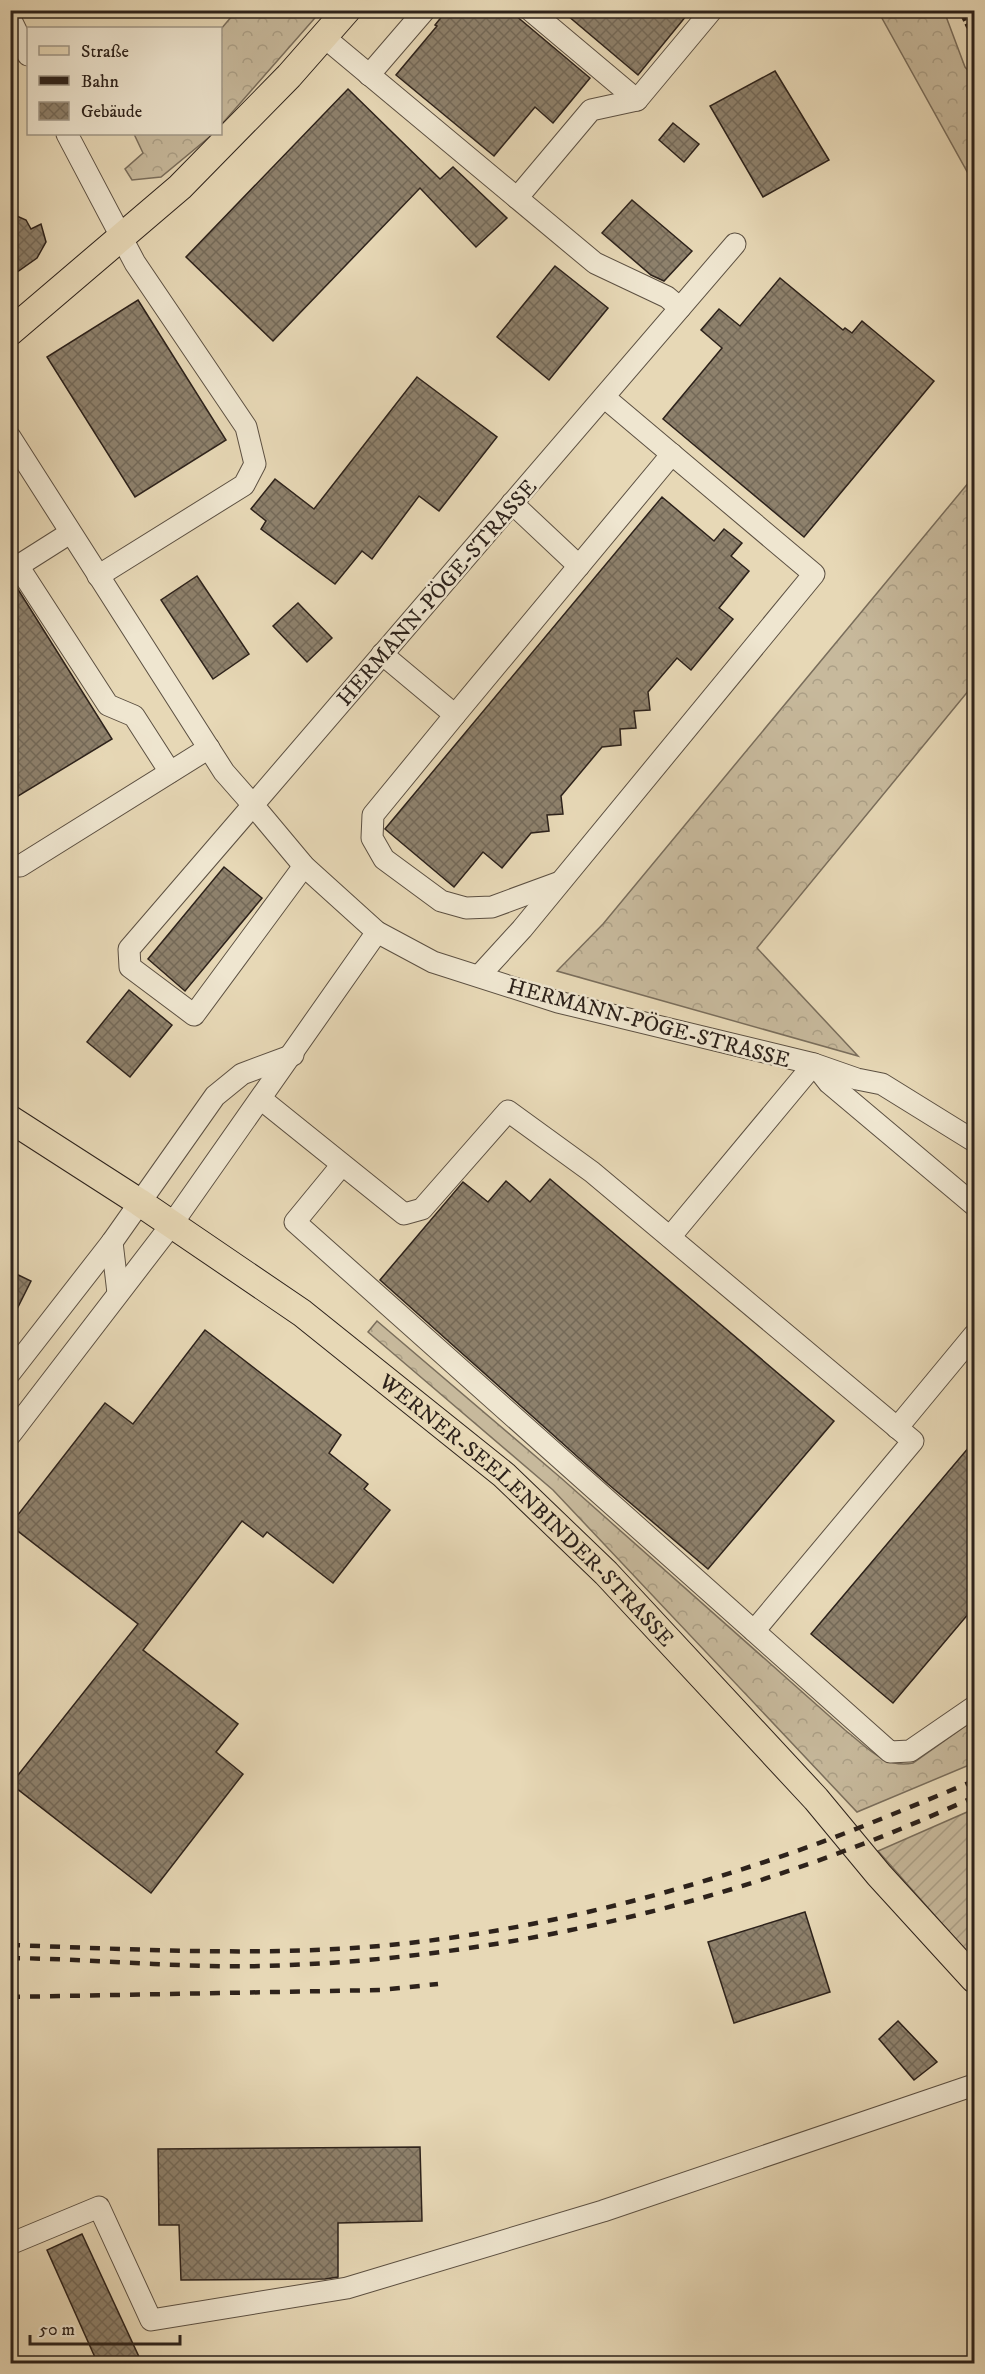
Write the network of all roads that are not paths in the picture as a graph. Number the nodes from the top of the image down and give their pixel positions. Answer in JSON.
{"nodes":[{"id":1,"x":347,"y":10,"type":"edge"},
{"id":2,"x":425,"y":10,"type":"edge"},
{"id":3,"x":530,"y":10,"type":"edge"},
{"id":4,"x":712,"y":10,"type":"edge"},
{"id":5,"x":10,"y":18,"type":"edge"},
{"id":6,"x":324,"y":37,"type":"junction"},
{"id":7,"x":27,"y":53,"type":"edge"},
{"id":8,"x":369,"y":75,"type":"junction"},
{"id":9,"x":637,"y":100,"type":"junction"},
{"id":10,"x":68,"y":135,"type":"edge"},
{"id":11,"x":517,"y":198,"type":"junction"},
{"id":12,"x":121,"y":240,"type":"junction"},
{"id":13,"x":735,"y":244,"type":"dead end"},
{"id":14,"x":680,"y":308,"type":"junction"},
{"id":15,"x":10,"y":332,"type":"edge"},
{"id":16,"x":604,"y":396,"type":"junction"},
{"id":17,"x":10,"y":437,"type":"edge"},
{"id":18,"x":672,"y":454,"type":"junction"},
{"id":19,"x":512,"y":503,"type":"junction"},
{"id":20,"x":70,"y":533,"type":"junction"},
{"id":21,"x":579,"y":566,"type":"junction"},
{"id":22,"x":14,"y":568,"type":"edge"},
{"id":23,"x":98,"y":576,"type":"junction"},
{"id":24,"x":382,"y":654,"type":"junction"},
{"id":25,"x":455,"y":715,"type":"junction"},
{"id":26,"x":209,"y":748,"type":"junction"},
{"id":27,"x":170,"y":772,"type":"junction"},
{"id":28,"x":253,"y":805,"type":"junction"},
{"id":29,"x":20,"y":866,"type":"dead end"},
{"id":30,"x":304,"y":866,"type":"junction"},
{"id":31,"x":555,"y":889,"type":"junction"},
{"id":32,"x":377,"y":932,"type":"junction"},
{"id":33,"x":479,"y":976,"type":"junction"},
{"id":34,"x":293,"y":1055,"type":"junction"},
{"id":35,"x":814,"y":1064,"type":"junction"},
{"id":36,"x":261,"y":1099,"type":"junction"},
{"id":37,"x":10,"y":1119,"type":"edge"},
{"id":38,"x":975,"y":1141,"type":"edge"},
{"id":39,"x":341,"y":1166,"type":"junction"},
{"id":40,"x":140,"y":1202,"type":"junction"},
{"id":41,"x":975,"y":1204,"type":"edge"},
{"id":42,"x":172,"y":1224,"type":"junction"},
{"id":43,"x":670,"y":1238,"type":"junction"},
{"id":44,"x":112,"y":1242,"type":"junction"},
{"id":45,"x":118,"y":1293,"type":"junction"},
{"id":46,"x":975,"y":1335,"type":"edge"},
{"id":47,"x":10,"y":1373,"type":"edge"},
{"id":48,"x":897,"y":1428,"type":"junction"},
{"id":49,"x":10,"y":1435,"type":"edge"},
{"id":50,"x":754,"y":1631,"type":"junction"},
{"id":51,"x":975,"y":1707,"type":"edge"},
{"id":52,"x":975,"y":1978,"type":"edge"},
{"id":53,"x":975,"y":2085,"type":"edge"},
{"id":54,"x":10,"y":2244,"type":"edge"}],
"edges":[{"from":1,"to":6,"type":"main road"},
{"from":2,"to":8,"type":"street"},
{"from":3,"to":9,"type":"street"},
{"from":4,"to":9,"type":"street"},
{"from":5,"to":7,"type":"street"},
{"from":6,"to":8,"type":"street"},
{"from":6,"to":12,"type":"main road"},
{"from":8,"to":11,"type":"street"},
{"from":9,"to":11,"type":"street"},
{"from":10,"to":12,"type":"street"},
{"from":11,"to":14,"type":"street"},
{"from":12,"to":15,"type":"main road"},
{"from":12,"to":23,"type":"street"},
{"from":13,"to":14,"type":"street","name":"HERMANN-PÖGE-STRASSE"},
{"from":14,"to":16,"type":"street","name":"HERMANN-PÖGE-STRASSE"},
{"from":16,"to":18,"type":"street"},
{"from":16,"to":19,"type":"street","name":"HERMANN-PÖGE-STRASSE"},
{"from":17,"to":20,"type":"street"},
{"from":18,"to":21,"type":"street"},
{"from":18,"to":31,"type":"street"},
{"from":19,"to":21,"type":"street"},
{"from":19,"to":24,"type":"street","name":"HERMANN-PÖGE-STRASSE"},
{"from":20,"to":22,"type":"street"},
{"from":20,"to":23,"type":"street"},
{"from":21,"to":25,"type":"street"},
{"from":22,"to":27,"type":"street"},
{"from":23,"to":26,"type":"street"},
{"from":24,"to":25,"type":"street"},
{"from":24,"to":28,"type":"street","name":"HERMANN-PÖGE-STRASSE"},
{"from":25,"to":31,"type":"street"},
{"from":26,"to":27,"type":"street"},
{"from":26,"to":28,"type":"street"},
{"from":27,"to":29,"type":"street"},
{"from":28,"to":30,"type":"street","name":"HERMANN-PÖGE-STRASSE"},
{"from":28,"to":30,"type":"street"},
{"from":30,"to":32,"type":"street","name":"HERMANN-PÖGE-STRASSE"},
{"from":31,"to":33,"type":"street"},
{"from":32,"to":33,"type":"street","name":"HERMANN-PÖGE-STRASSE"},
{"from":32,"to":34,"type":"street"},
{"from":33,"to":35,"type":"street","name":"HERMANN-PÖGE-STRASSE"},
{"from":34,"to":36,"type":"street"},
{"from":34,"to":40,"type":"street"},
{"from":35,"to":38,"type":"street","name":"HERMANN-PÖGE-STRASSE"},
{"from":35,"to":41,"type":"street"},
{"from":35,"to":43,"type":"street"},
{"from":36,"to":39,"type":"street"},
{"from":36,"to":42,"type":"street"},
{"from":37,"to":40,"type":"main road","name":"WERNER-SEELENBINDER-STRASSE"},
{"from":39,"to":43,"type":"street"},
{"from":39,"to":50,"type":"street"},
{"from":40,"to":42,"type":"main road","name":"WERNER-SEELENBINDER-STRASSE"},
{"from":40,"to":44,"type":"street"},
{"from":42,"to":45,"type":"street"},
{"from":42,"to":52,"type":"main road","name":"WERNER-SEELENBINDER-STRASSE"},
{"from":43,"to":48,"type":"street"},
{"from":44,"to":45,"type":"street"},
{"from":44,"to":47,"type":"street"},
{"from":45,"to":49,"type":"street"},
{"from":46,"to":48,"type":"street"},
{"from":48,"to":50,"type":"street"},
{"from":50,"to":51,"type":"street"},
{"from":53,"to":54,"type":"street"}]}
